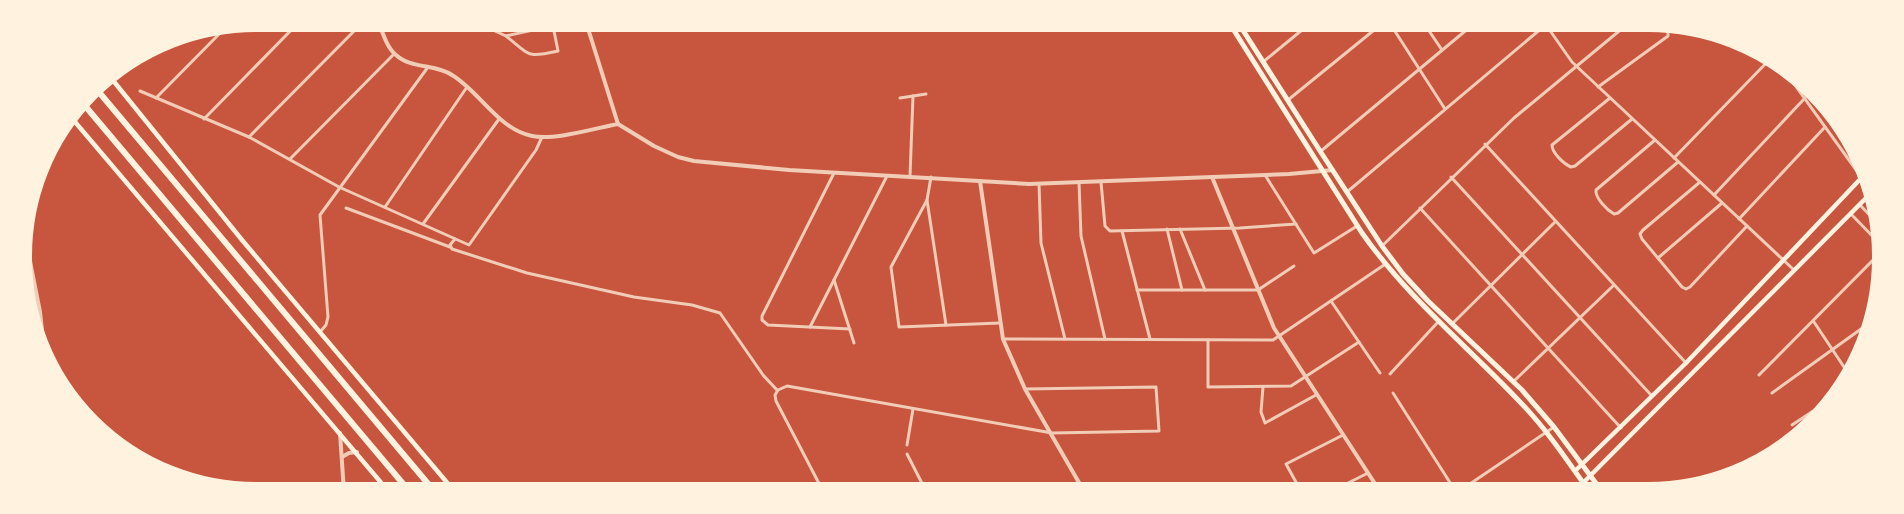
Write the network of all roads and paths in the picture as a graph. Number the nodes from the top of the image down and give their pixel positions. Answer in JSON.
{"nodes":[{"id":1,"x":293,"y":28,"type":"edge"},
{"id":2,"x":357,"y":28,"type":"edge"},
{"id":3,"x":382,"y":28,"type":"edge"},
{"id":4,"x":490,"y":28,"type":"edge"},
{"id":5,"x":544,"y":28,"type":"edge"},
{"id":6,"x":553,"y":28,"type":"edge"},
{"id":7,"x":587,"y":28,"type":"edge"},
{"id":8,"x":1232,"y":28,"type":"edge"},
{"id":9,"x":1241,"y":28,"type":"edge"},
{"id":10,"x":1304,"y":28,"type":"edge"},
{"id":11,"x":1377,"y":28,"type":"edge"},
{"id":12,"x":1393,"y":28,"type":"edge"},
{"id":13,"x":1428,"y":28,"type":"edge"},
{"id":14,"x":1469,"y":28,"type":"edge"},
{"id":15,"x":1540,"y":28,"type":"edge"},
{"id":16,"x":1549,"y":28,"type":"edge"},
{"id":17,"x":1623,"y":28,"type":"edge"},
{"id":18,"x":1668,"y":29,"type":"edge"},
{"id":19,"x":222,"y":31,"type":"edge"},
{"id":20,"x":506,"y":36,"type":"junction"},
{"id":21,"x":1442,"y":50,"type":"junction"},
{"id":22,"x":394,"y":54,"type":"junction"},
{"id":23,"x":1263,"y":62,"type":"junction"},
{"id":24,"x":1767,"y":63,"type":"edge"},
{"id":25,"x":428,"y":67,"type":"junction"},
{"id":26,"x":1576,"y":67,"type":"junction"},
{"id":27,"x":1419,"y":69,"type":"junction"},
{"id":28,"x":112,"y":80,"type":"edge"},
{"id":29,"x":1791,"y":80,"type":"edge"},
{"id":30,"x":467,"y":87,"type":"junction"},
{"id":31,"x":1598,"y":87,"type":"junction"},
{"id":32,"x":99,"y":91,"type":"edge"},
{"id":33,"x":140,"y":91,"type":"dead end"},
{"id":34,"x":926,"y":94,"type":"dead end"},
{"id":35,"x":913,"y":96,"type":"junction"},
{"id":36,"x":156,"y":98,"type":"junction"},
{"id":37,"x":900,"y":98,"type":"dead end"},
{"id":38,"x":1610,"y":98,"type":"junction"},
{"id":39,"x":1805,"y":98,"type":"junction"},
{"id":40,"x":1288,"y":100,"type":"junction"},
{"id":41,"x":85,"y":106,"type":"edge"},
{"id":42,"x":1445,"y":109,"type":"junction"},
{"id":43,"x":500,"y":118,"type":"junction"},
{"id":44,"x":204,"y":119,"type":"junction"},
{"id":45,"x":1632,"y":119,"type":"junction"},
{"id":46,"x":74,"y":121,"type":"edge"},
{"id":47,"x":618,"y":124,"type":"junction"},
{"id":48,"x":1825,"y":127,"type":"junction"},
{"id":49,"x":249,"y":137,"type":"junction"},
{"id":50,"x":542,"y":137,"type":"junction"},
{"id":51,"x":1655,"y":140,"type":"junction"},
{"id":52,"x":1485,"y":144,"type":"junction"},
{"id":53,"x":1320,"y":152,"type":"junction"},
{"id":54,"x":1674,"y":158,"type":"junction"},
{"id":55,"x":290,"y":160,"type":"junction"},
{"id":56,"x":1678,"y":162,"type":"junction"},
{"id":57,"x":1856,"y":165,"type":"edge"},
{"id":58,"x":1332,"y":170,"type":"junction"},
{"id":59,"x":1323,"y":171,"type":"junction"},
{"id":60,"x":834,"y":173,"type":"junction"},
{"id":61,"x":887,"y":175,"type":"junction"},
{"id":62,"x":1265,"y":175,"type":"junction"},
{"id":63,"x":910,"y":176,"type":"junction"},
{"id":64,"x":931,"y":177,"type":"junction"},
{"id":65,"x":1212,"y":177,"type":"junction"},
{"id":66,"x":1451,"y":177,"type":"junction"},
{"id":67,"x":1861,"y":178,"type":"edge"},
{"id":68,"x":980,"y":181,"type":"junction"},
{"id":69,"x":1101,"y":181,"type":"junction"},
{"id":70,"x":1079,"y":182,"type":"junction"},
{"id":71,"x":1700,"y":183,"type":"junction"},
{"id":72,"x":1039,"y":184,"type":"junction"},
{"id":73,"x":339,"y":187,"type":"junction"},
{"id":74,"x":1347,"y":192,"type":"junction"},
{"id":75,"x":1714,"y":195,"type":"junction"},
{"id":76,"x":1868,"y":197,"type":"edge"},
{"id":77,"x":927,"y":200,"type":"junction"},
{"id":78,"x":1722,"y":203,"type":"junction"},
{"id":79,"x":1860,"y":205,"type":"junction"},
{"id":80,"x":385,"y":207,"type":"junction"},
{"id":81,"x":346,"y":208,"type":"dead end"},
{"id":82,"x":1420,"y":208,"type":"junction"},
{"id":83,"x":1851,"y":214,"type":"junction"},
{"id":84,"x":1872,"y":218,"type":"edge"},
{"id":85,"x":1739,"y":219,"type":"junction"},
{"id":86,"x":1556,"y":221,"type":"junction"},
{"id":87,"x":423,"y":224,"type":"junction"},
{"id":88,"x":1296,"y":224,"type":"junction"},
{"id":89,"x":1357,"y":226,"type":"junction"},
{"id":90,"x":1747,"y":226,"type":"junction"},
{"id":91,"x":1233,"y":228,"type":"junction"},
{"id":92,"x":1167,"y":229,"type":"junction"},
{"id":93,"x":1180,"y":229,"type":"junction"},
{"id":94,"x":1122,"y":231,"type":"junction"},
{"id":95,"x":455,"y":239,"type":"junction"},
{"id":96,"x":1875,"y":239,"type":"edge"},
{"id":97,"x":1382,"y":246,"type":"junction"},
{"id":98,"x":450,"y":247,"type":"junction"},
{"id":99,"x":28,"y":253,"type":"edge"},
{"id":100,"x":1522,"y":254,"type":"junction"},
{"id":101,"x":1876,"y":257,"type":"edge"},
{"id":102,"x":1658,"y":258,"type":"junction"},
{"id":103,"x":1783,"y":260,"type":"junction"},
{"id":104,"x":1384,"y":265,"type":"junction"},
{"id":105,"x":1294,"y":266,"type":"dead end"},
{"id":106,"x":1794,"y":270,"type":"junction"},
{"id":107,"x":834,"y":280,"type":"junction"},
{"id":108,"x":1490,"y":285,"type":"junction"},
{"id":109,"x":1614,"y":285,"type":"junction"},
{"id":110,"x":1137,"y":290,"type":"junction"},
{"id":111,"x":1182,"y":290,"type":"junction"},
{"id":112,"x":1205,"y":290,"type":"junction"},
{"id":113,"x":1258,"y":290,"type":"junction"},
{"id":114,"x":1331,"y":301,"type":"junction"},
{"id":115,"x":1580,"y":317,"type":"junction"},
{"id":116,"x":1438,"y":322,"type":"junction"},
{"id":117,"x":1814,"y":322,"type":"junction"},
{"id":118,"x":1000,"y":323,"type":"junction"},
{"id":119,"x":1452,"y":324,"type":"junction"},
{"id":120,"x":946,"y":325,"type":"junction"},
{"id":121,"x":810,"y":327,"type":"junction"},
{"id":122,"x":1864,"y":328,"type":"edge"},
{"id":123,"x":850,"y":329,"type":"junction"},
{"id":124,"x":320,"y":332,"type":"junction"},
{"id":125,"x":42,"y":334,"type":"edge"},
{"id":126,"x":1279,"y":337,"type":"junction"},
{"id":127,"x":1003,"y":339,"type":"junction"},
{"id":128,"x":1065,"y":339,"type":"junction"},
{"id":129,"x":1105,"y":339,"type":"junction"},
{"id":130,"x":1150,"y":339,"type":"junction"},
{"id":131,"x":1208,"y":340,"type":"junction"},
{"id":132,"x":1359,"y":342,"type":"junction"},
{"id":133,"x":854,"y":344,"type":"dead end"},
{"id":134,"x":1547,"y":348,"type":"junction"},
{"id":135,"x":1833,"y":350,"type":"junction"},
{"id":136,"x":1686,"y":363,"type":"junction"},
{"id":137,"x":1846,"y":370,"type":"edge"},
{"id":138,"x":1380,"y":373,"type":"dead end"},
{"id":139,"x":1390,"y":374,"type":"dead end"},
{"id":140,"x":1759,"y":375,"type":"dead end"},
{"id":141,"x":1306,"y":378,"type":"junction"},
{"id":142,"x":1514,"y":381,"type":"junction"},
{"id":143,"x":1263,"y":387,"type":"junction"},
{"id":144,"x":1025,"y":389,"type":"junction"},
{"id":145,"x":778,"y":390,"type":"junction"},
{"id":146,"x":1394,"y":393,"type":"dead end"},
{"id":147,"x":1772,"y":393,"type":"dead end"},
{"id":148,"x":1316,"y":394,"type":"junction"},
{"id":149,"x":1653,"y":397,"type":"junction"},
{"id":150,"x":1820,"y":406,"type":"edge"},
{"id":151,"x":913,"y":409,"type":"junction"},
{"id":152,"x":1792,"y":425,"type":"dead end"},
{"id":153,"x":1554,"y":427,"type":"junction"},
{"id":154,"x":1621,"y":428,"type":"junction"},
{"id":155,"x":340,"y":432,"type":"junction"},
{"id":156,"x":1547,"y":432,"type":"junction"},
{"id":157,"x":1052,"y":434,"type":"junction"},
{"id":158,"x":1343,"y":435,"type":"junction"},
{"id":159,"x":907,"y":445,"type":"dead end"},
{"id":160,"x":357,"y":452,"type":"junction"},
{"id":161,"x":907,"y":454,"type":"dead end"},
{"id":162,"x":341,"y":458,"type":"junction"},
{"id":163,"x":1583,"y":464,"type":"junction"},
{"id":164,"x":1575,"y":471,"type":"junction"},
{"id":165,"x":1368,"y":473,"type":"junction"},
{"id":166,"x":1591,"y":475,"type":"junction"},
{"id":167,"x":1583,"y":483,"type":"junction"},
{"id":168,"x":343,"y":486,"type":"edge"},
{"id":169,"x":384,"y":486,"type":"edge"},
{"id":170,"x":405,"y":486,"type":"edge"},
{"id":171,"x":430,"y":486,"type":"edge"},
{"id":172,"x":450,"y":486,"type":"edge"},
{"id":173,"x":821,"y":486,"type":"edge"},
{"id":174,"x":923,"y":486,"type":"edge"},
{"id":175,"x":1081,"y":486,"type":"edge"},
{"id":176,"x":1298,"y":486,"type":"edge"},
{"id":177,"x":1342,"y":486,"type":"edge"},
{"id":178,"x":1376,"y":486,"type":"edge"},
{"id":179,"x":1452,"y":486,"type":"edge"},
{"id":180,"x":1466,"y":486,"type":"edge"},
{"id":181,"x":1585,"y":486,"type":"edge"},
{"id":182,"x":1599,"y":486,"type":"edge"}],
"edges":[{"from":1,"to":44,"type":"street"},
{"from":2,"to":49,"type":"street"},
{"from":3,"to":22,"type":"street"},
{"from":4,"to":20,"type":"street"},
{"from":5,"to":20,"type":"street"},
{"from":6,"to":20,"type":"street"},
{"from":7,"to":47,"type":"street"},
{"from":8,"to":59,"type":"main road"},
{"from":9,"to":23,"type":"main road"},
{"from":10,"to":23,"type":"street"},
{"from":11,"to":40,"type":"street"},
{"from":12,"to":27,"type":"street"},
{"from":13,"to":21,"type":"street"},
{"from":14,"to":21,"type":"street"},
{"from":15,"to":42,"type":"street"},
{"from":16,"to":26,"type":"street"},
{"from":17,"to":26,"type":"street"},
{"from":18,"to":31,"type":"street"},
{"from":19,"to":36,"type":"street"},
{"from":21,"to":27,"type":"street"},
{"from":22,"to":25,"type":"street"},
{"from":22,"to":55,"type":"street"},
{"from":23,"to":40,"type":"main road"},
{"from":24,"to":54,"type":"street"},
{"from":25,"to":30,"type":"street"},
{"from":25,"to":73,"type":"street"},
{"from":26,"to":31,"type":"street"},
{"from":26,"to":52,"type":"street"},
{"from":27,"to":42,"type":"street"},
{"from":27,"to":53,"type":"street"},
{"from":28,"to":124,"type":"main road"},
{"from":29,"to":39,"type":"street"},
{"from":30,"to":43,"type":"street"},
{"from":30,"to":80,"type":"street"},
{"from":31,"to":38,"type":"street"},
{"from":32,"to":171,"type":"highway"},
{"from":33,"to":36,"type":"street"},
{"from":34,"to":35,"type":"street"},
{"from":35,"to":37,"type":"street"},
{"from":35,"to":63,"type":"street"},
{"from":36,"to":44,"type":"street"},
{"from":38,"to":45,"type":"street"},
{"from":38,"to":45,"type":"street"},
{"from":39,"to":48,"type":"street"},
{"from":39,"to":75,"type":"street"},
{"from":40,"to":53,"type":"main road"},
{"from":41,"to":170,"type":"highway"},
{"from":42,"to":74,"type":"street"},
{"from":43,"to":50,"type":"street"},
{"from":43,"to":87,"type":"street"},
{"from":44,"to":49,"type":"street"},
{"from":45,"to":51,"type":"street"},
{"from":46,"to":155,"type":"main road"},
{"from":47,"to":50,"type":"street"},
{"from":47,"to":60,"type":"street"},
{"from":48,"to":57,"type":"street"},
{"from":48,"to":85,"type":"street"},
{"from":49,"to":55,"type":"street"},
{"from":50,"to":95,"type":"street"},
{"from":51,"to":54,"type":"street"},
{"from":51,"to":56,"type":"street"},
{"from":52,"to":66,"type":"street"},
{"from":52,"to":86,"type":"street"},
{"from":53,"to":58,"type":"main road"},
{"from":54,"to":56,"type":"street"},
{"from":55,"to":73,"type":"street"},
{"from":56,"to":71,"type":"street"},
{"from":58,"to":59,"type":"street"},
{"from":58,"to":74,"type":"main road"},
{"from":59,"to":62,"type":"street"},
{"from":59,"to":89,"type":"main road"},
{"from":60,"to":61,"type":"street"},
{"from":60,"to":121,"type":"street"},
{"from":61,"to":63,"type":"street"},
{"from":61,"to":107,"type":"street"},
{"from":62,"to":65,"type":"street"},
{"from":62,"to":88,"type":"street"},
{"from":63,"to":64,"type":"street"},
{"from":64,"to":68,"type":"street"},
{"from":64,"to":77,"type":"street"},
{"from":65,"to":69,"type":"street"},
{"from":65,"to":91,"type":"street"},
{"from":66,"to":82,"type":"street"},
{"from":66,"to":100,"type":"street"},
{"from":67,"to":103,"type":"main road"},
{"from":68,"to":72,"type":"street"},
{"from":68,"to":118,"type":"street"},
{"from":69,"to":70,"type":"street"},
{"from":69,"to":94,"type":"street"},
{"from":70,"to":72,"type":"street"},
{"from":70,"to":129,"type":"street"},
{"from":71,"to":75,"type":"street"},
{"from":71,"to":102,"type":"street"},
{"from":72,"to":128,"type":"street"},
{"from":73,"to":80,"type":"street"},
{"from":73,"to":124,"type":"street"},
{"from":74,"to":97,"type":"main road"},
{"from":75,"to":78,"type":"street"},
{"from":76,"to":79,"type":"main road"},
{"from":77,"to":120,"type":"street"},
{"from":77,"to":120,"type":"street"},
{"from":78,"to":85,"type":"street"},
{"from":78,"to":102,"type":"street"},
{"from":79,"to":83,"type":"main road"},
{"from":79,"to":84,"type":"street"},
{"from":80,"to":87,"type":"street"},
{"from":81,"to":98,"type":"street"},
{"from":82,"to":97,"type":"street"},
{"from":82,"to":108,"type":"street"},
{"from":83,"to":96,"type":"street"},
{"from":83,"to":106,"type":"main road"},
{"from":85,"to":90,"type":"street"},
{"from":86,"to":100,"type":"street"},
{"from":86,"to":109,"type":"street"},
{"from":87,"to":95,"type":"street"},
{"from":88,"to":89,"type":"street"},
{"from":88,"to":91,"type":"street"},
{"from":89,"to":104,"type":"main road"},
{"from":90,"to":102,"type":"street"},
{"from":90,"to":103,"type":"street"},
{"from":91,"to":93,"type":"street"},
{"from":91,"to":113,"type":"street"},
{"from":92,"to":93,"type":"street"},
{"from":92,"to":94,"type":"street"},
{"from":92,"to":111,"type":"street"},
{"from":93,"to":112,"type":"street"},
{"from":94,"to":110,"type":"street"},
{"from":95,"to":98,"type":"street"},
{"from":97,"to":119,"type":"main road"},
{"from":98,"to":145,"type":"street"},
{"from":99,"to":125,"type":"street"},
{"from":100,"to":108,"type":"street"},
{"from":100,"to":115,"type":"street"},
{"from":101,"to":117,"type":"street"},
{"from":103,"to":106,"type":"street"},
{"from":103,"to":136,"type":"main road"},
{"from":104,"to":114,"type":"street"},
{"from":104,"to":116,"type":"main road"},
{"from":105,"to":113,"type":"street"},
{"from":106,"to":166,"type":"main road"},
{"from":107,"to":121,"type":"street"},
{"from":107,"to":123,"type":"street"},
{"from":108,"to":119,"type":"street"},
{"from":108,"to":134,"type":"street"},
{"from":109,"to":115,"type":"street"},
{"from":109,"to":136,"type":"street"},
{"from":110,"to":111,"type":"street"},
{"from":110,"to":130,"type":"street"},
{"from":111,"to":112,"type":"street"},
{"from":112,"to":113,"type":"street"},
{"from":113,"to":126,"type":"street"},
{"from":114,"to":126,"type":"street"},
{"from":114,"to":132,"type":"street"},
{"from":115,"to":134,"type":"street"},
{"from":115,"to":149,"type":"street"},
{"from":116,"to":139,"type":"street"},
{"from":116,"to":156,"type":"main road"},
{"from":117,"to":135,"type":"street"},
{"from":117,"to":140,"type":"street"},
{"from":118,"to":120,"type":"street"},
{"from":118,"to":127,"type":"street"},
{"from":119,"to":142,"type":"main road"},
{"from":121,"to":123,"type":"street"},
{"from":122,"to":135,"type":"street"},
{"from":123,"to":133,"type":"street"},
{"from":124,"to":172,"type":"main road"},
{"from":126,"to":131,"type":"street"},
{"from":126,"to":141,"type":"street"},
{"from":127,"to":128,"type":"street"},
{"from":127,"to":144,"type":"street"},
{"from":128,"to":129,"type":"street"},
{"from":129,"to":130,"type":"street"},
{"from":130,"to":131,"type":"street"},
{"from":131,"to":143,"type":"street"},
{"from":132,"to":138,"type":"street"},
{"from":132,"to":141,"type":"street"},
{"from":134,"to":142,"type":"street"},
{"from":134,"to":154,"type":"street"},
{"from":135,"to":137,"type":"street"},
{"from":135,"to":147,"type":"street"},
{"from":136,"to":149,"type":"main road"},
{"from":141,"to":143,"type":"street"},
{"from":141,"to":148,"type":"street"},
{"from":142,"to":153,"type":"main road"},
{"from":143,"to":148,"type":"street"},
{"from":144,"to":157,"type":"street"},
{"from":144,"to":157,"type":"street"},
{"from":145,"to":151,"type":"street"},
{"from":145,"to":173,"type":"street"},
{"from":146,"to":179,"type":"street"},
{"from":148,"to":158,"type":"street"},
{"from":149,"to":154,"type":"main road"},
{"from":150,"to":152,"type":"street"},
{"from":151,"to":157,"type":"street"},
{"from":151,"to":159,"type":"street"},
{"from":153,"to":156,"type":"street"},
{"from":153,"to":163,"type":"main road"},
{"from":154,"to":163,"type":"main road"},
{"from":155,"to":160,"type":"main road"},
{"from":155,"to":162,"type":"street"},
{"from":156,"to":164,"type":"main road"},
{"from":156,"to":180,"type":"street"},
{"from":157,"to":175,"type":"street"},
{"from":158,"to":165,"type":"street"},
{"from":158,"to":176,"type":"street"},
{"from":160,"to":162,"type":"street"},
{"from":160,"to":169,"type":"main road"},
{"from":161,"to":174,"type":"street"},
{"from":162,"to":168,"type":"street"},
{"from":163,"to":164,"type":"main road"},
{"from":163,"to":166,"type":"main road"},
{"from":164,"to":167,"type":"main road"},
{"from":165,"to":177,"type":"street"},
{"from":165,"to":178,"type":"street"},
{"from":166,"to":167,"type":"main road"},
{"from":166,"to":182,"type":"main road"},
{"from":167,"to":181,"type":"main road"}]}
